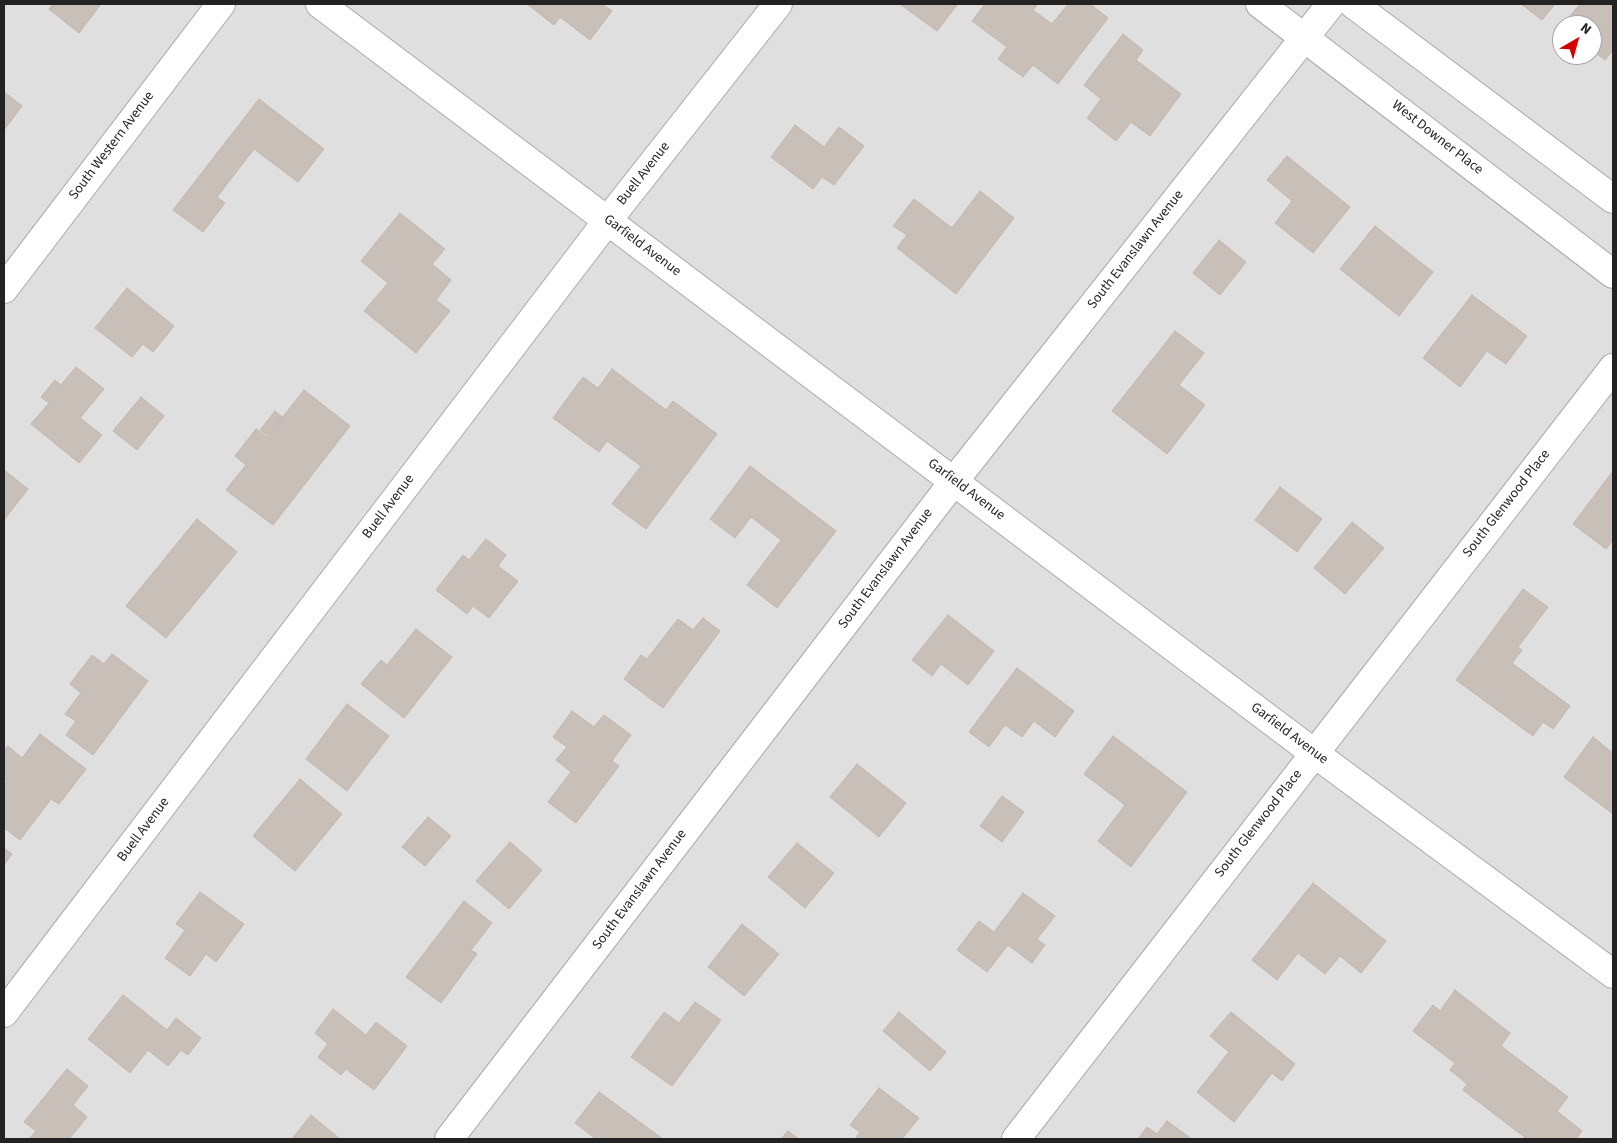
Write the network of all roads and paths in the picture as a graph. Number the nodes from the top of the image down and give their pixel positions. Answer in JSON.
{"nodes":[{"id":1,"x":221,"y":4,"type":"edge"},
{"id":2,"x":320,"y":4,"type":"edge"},
{"id":3,"x":778,"y":4,"type":"edge"},
{"id":4,"x":1260,"y":4,"type":"edge"},
{"id":5,"x":1331,"y":4,"type":"edge"},
{"id":6,"x":1353,"y":4,"type":"edge"},
{"id":7,"x":1305,"y":36,"type":"junction"},
{"id":8,"x":1613,"y":199,"type":"edge"},
{"id":9,"x":608,"y":220,"type":"junction"},
{"id":10,"x":1613,"y":274,"type":"edge"},
{"id":11,"x":4,"y":288,"type":"edge"},
{"id":12,"x":1613,"y":368,"type":"edge"},
{"id":13,"x":954,"y":481,"type":"junction"},
{"id":14,"x":1314,"y":752,"type":"junction"},
{"id":15,"x":1613,"y":974,"type":"edge"},
{"id":16,"x":4,"y":1013,"type":"edge"},
{"id":17,"x":449,"y":1139,"type":"edge"},
{"id":18,"x":1016,"y":1139,"type":"edge"}],
"edges":[{"from":1,"to":11,"type":"street","name":"South Western Avenue"},
{"from":2,"to":9,"type":"street","name":"Garfield Avenue"},
{"from":3,"to":9,"type":"street","name":"Buell Avenue"},
{"from":4,"to":7,"type":"street","name":"West Downer Place"},
{"from":5,"to":7,"type":"street","name":"South Evanslawn Avenue"},
{"from":6,"to":8,"type":"street"},
{"from":7,"to":10,"type":"street","name":"West Downer Place"},
{"from":7,"to":13,"type":"street","name":"South Evanslawn Avenue"},
{"from":9,"to":13,"type":"street","name":"Garfield Avenue"},
{"from":9,"to":16,"type":"street","name":"Buell Avenue"},
{"from":12,"to":14,"type":"street","name":"South Glenwood Place"},
{"from":13,"to":14,"type":"street","name":"Garfield Avenue"},
{"from":13,"to":17,"type":"street","name":"South Evanslawn Avenue"},
{"from":14,"to":15,"type":"street","name":"Garfield Avenue"},
{"from":14,"to":18,"type":"street","name":"South Glenwood Place"}]}
